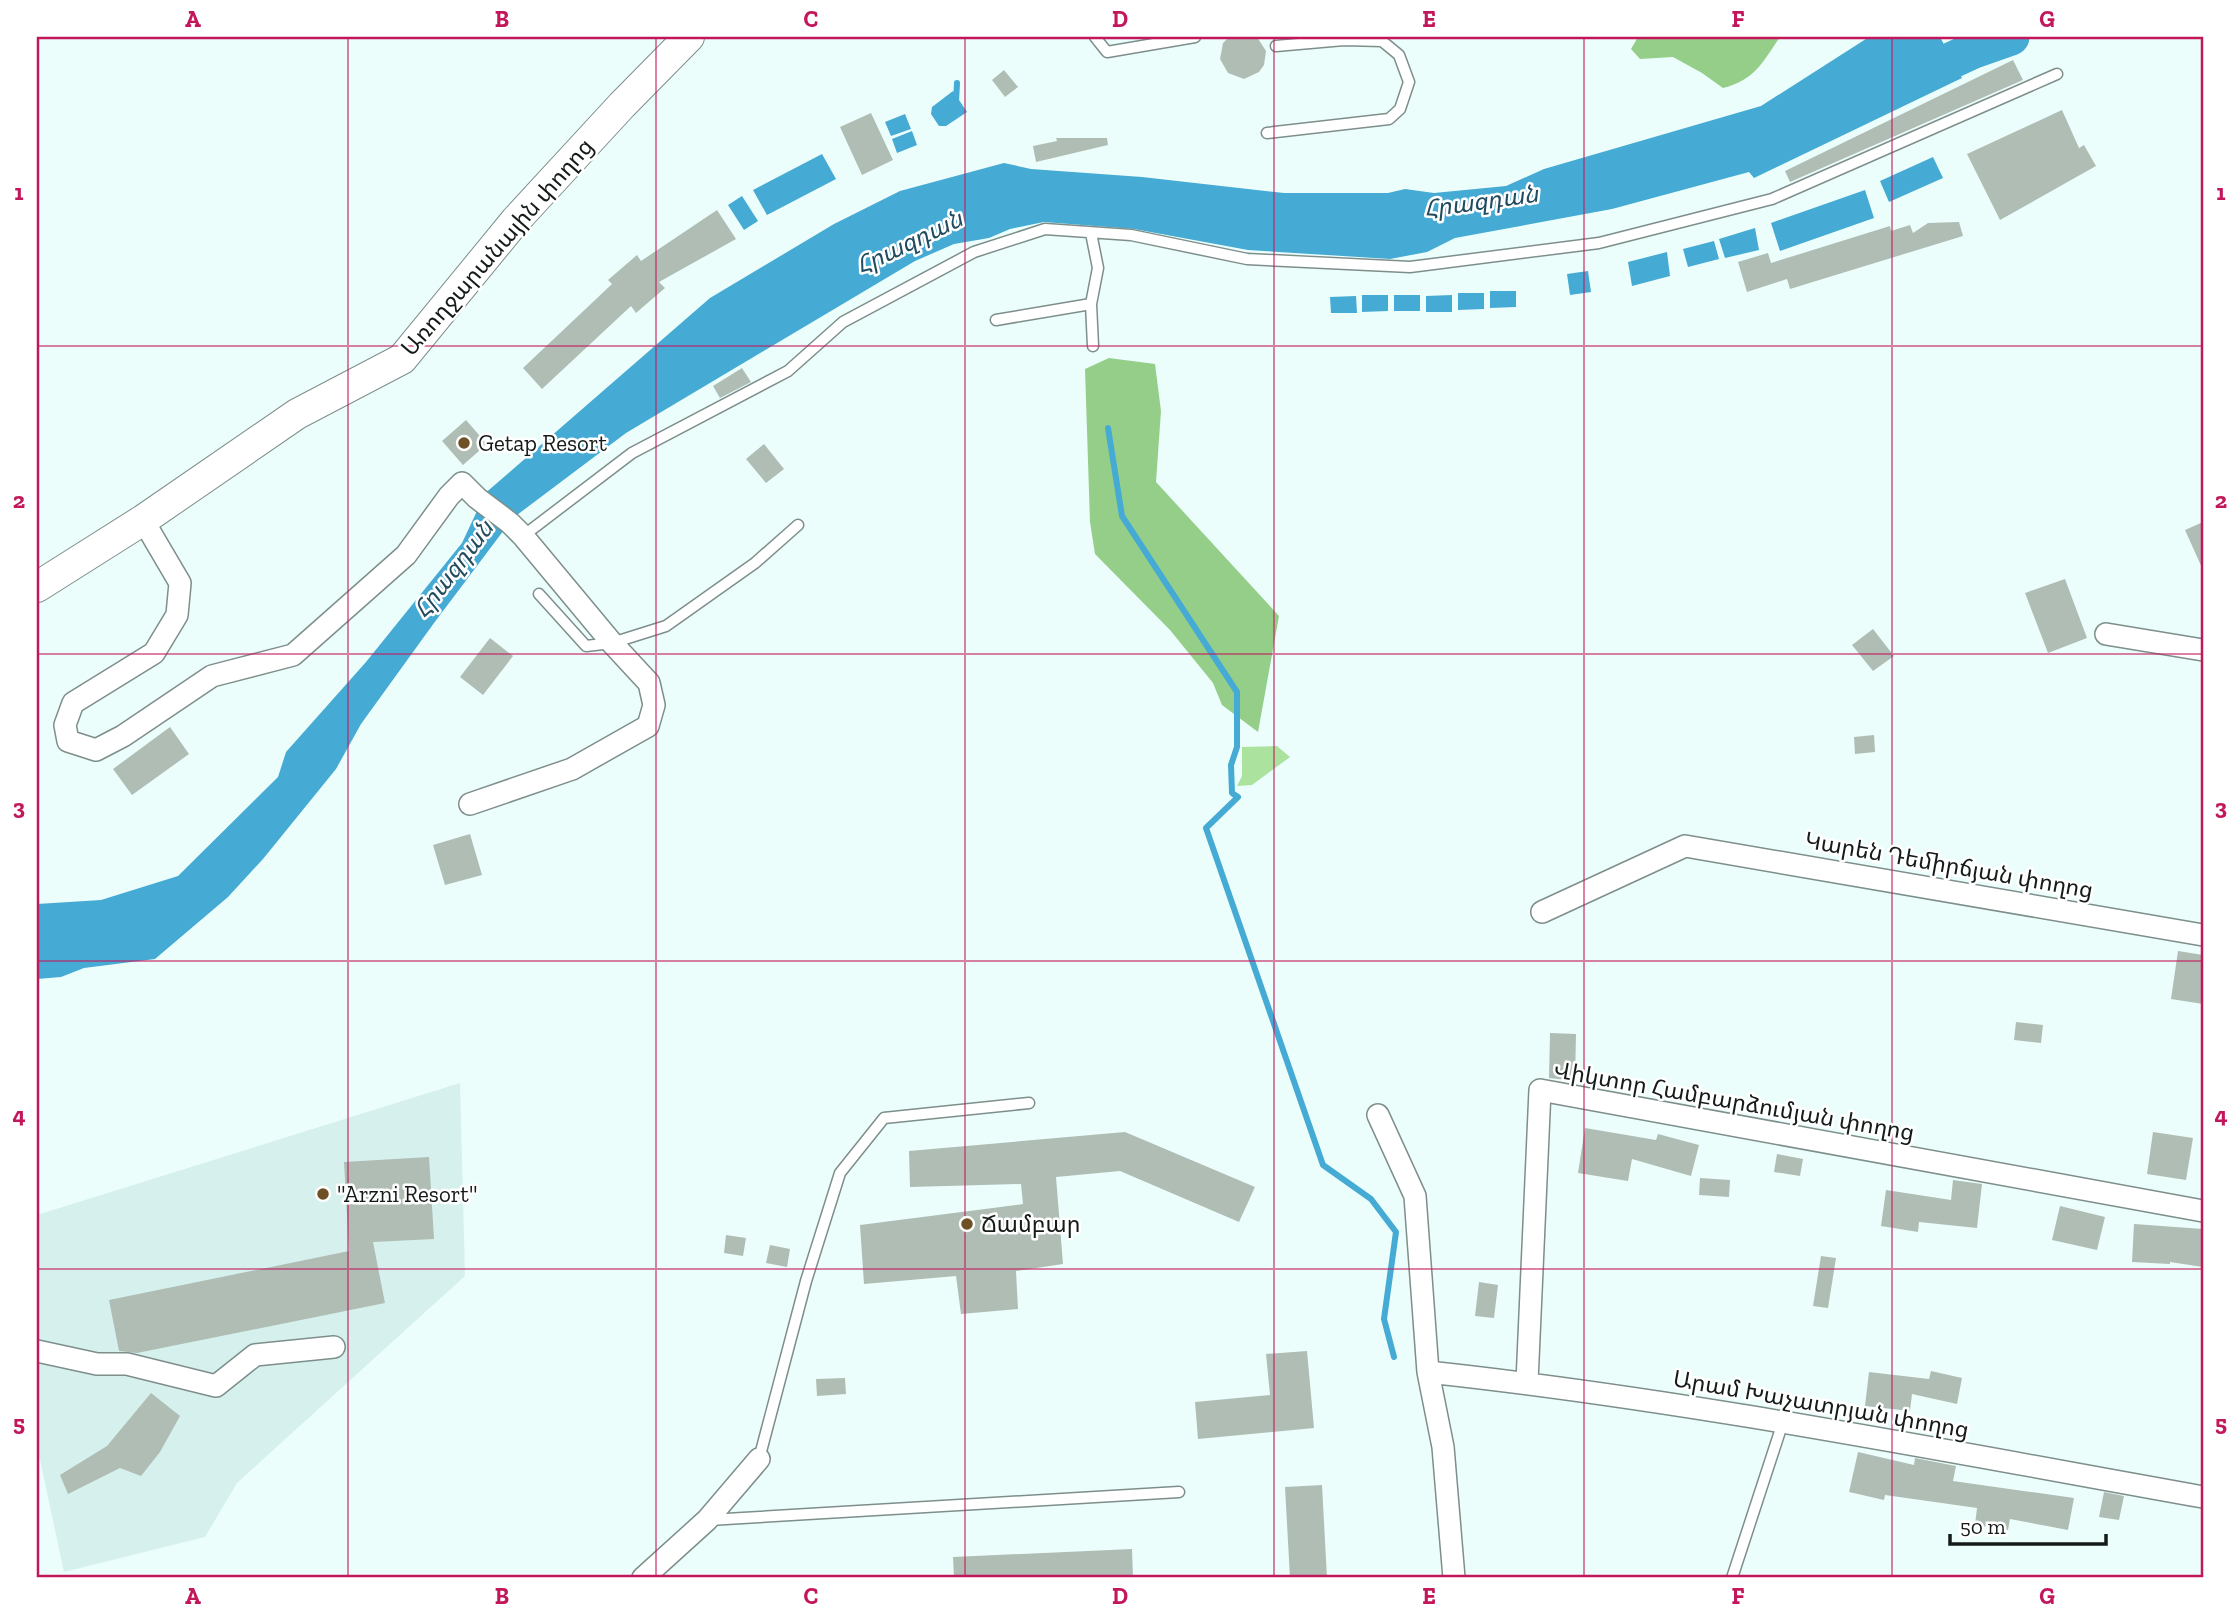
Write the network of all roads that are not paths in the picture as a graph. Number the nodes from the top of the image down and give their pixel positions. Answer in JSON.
{"nodes":[{"id":1,"x":689,"y":37,"type":"edge"},
{"id":2,"x":1094,"y":37,"type":"edge"},
{"id":3,"x":1195,"y":37,"type":"edge"},
{"id":4,"x":1344,"y":38,"type":"edge"},
{"id":5,"x":1276,"y":46,"type":"dead end"},
{"id":6,"x":2057,"y":74,"type":"dead end"},
{"id":7,"x":1267,"y":133,"type":"dead end"},
{"id":8,"x":1091,"y":233,"type":"junction"},
{"id":9,"x":1091,"y":304,"type":"junction"},
{"id":10,"x":996,"y":320,"type":"dead end"},
{"id":11,"x":1093,"y":346,"type":"dead end"},
{"id":12,"x":143,"y":520,"type":"junction"},
{"id":13,"x":798,"y":525,"type":"dead end"},
{"id":14,"x":516,"y":529,"type":"junction"},
{"id":15,"x":37,"y":587,"type":"edge"},
{"id":16,"x":539,"y":594,"type":"dead end"},
{"id":17,"x":2106,"y":634,"type":"dead end"},
{"id":18,"x":612,"y":643,"type":"junction"},
{"id":19,"x":2203,"y":650,"type":"edge"},
{"id":20,"x":470,"y":804,"type":"dead end"},
{"id":21,"x":1542,"y":912,"type":"dead end"},
{"id":22,"x":2203,"y":935,"type":"edge"},
{"id":23,"x":1029,"y":1103,"type":"dead end"},
{"id":24,"x":1378,"y":1115,"type":"dead end"},
{"id":25,"x":2203,"y":1211,"type":"edge"},
{"id":26,"x":334,"y":1347,"type":"dead end"},
{"id":27,"x":37,"y":1351,"type":"edge"},
{"id":28,"x":1428,"y":1372,"type":"junction"},
{"id":29,"x":1527,"y":1382,"type":"junction"},
{"id":30,"x":1783,"y":1422,"type":"junction"},
{"id":31,"x":759,"y":1460,"type":"joint"},
{"id":32,"x":1179,"y":1492,"type":"dead end"},
{"id":33,"x":2203,"y":1497,"type":"edge"},
{"id":34,"x":707,"y":1520,"type":"junction"},
{"id":35,"x":643,"y":1578,"type":"edge"},
{"id":36,"x":1454,"y":1578,"type":"edge"},
{"id":37,"x":1732,"y":1578,"type":"edge"}],
"edges":[{"from":1,"to":12,"type":"main road","name":"Առողջարանային փողոց"},
{"from":2,"to":3,"type":"lane"},
{"from":4,"to":5,"type":"lane"},
{"from":4,"to":7,"type":"lane"},
{"from":6,"to":8,"type":"lane"},
{"from":8,"to":9,"type":"lane"},
{"from":8,"to":14,"type":"lane"},
{"from":9,"to":10,"type":"lane"},
{"from":9,"to":11,"type":"lane"},
{"from":12,"to":14,"type":"street"},
{"from":12,"to":15,"type":"main road","name":"Առողջարանային փողոց"},
{"from":13,"to":18,"type":"lane"},
{"from":14,"to":18,"type":"street"},
{"from":16,"to":18,"type":"lane"},
{"from":17,"to":19,"type":"street"},
{"from":18,"to":20,"type":"street"},
{"from":21,"to":22,"type":"street","name":"Կարեն Դեմիրճյան փողոց"},
{"from":23,"to":31,"type":"lane"},
{"from":24,"to":28,"type":"street"},
{"from":25,"to":29,"type":"street","name":"Վիկտոր Համբարձումյան փողոց"},
{"from":26,"to":27,"type":"street"},
{"from":28,"to":29,"type":"street","name":"Արամ Խաչատրյան փողոց"},
{"from":28,"to":36,"type":"street"},
{"from":29,"to":30,"type":"street","name":"Արամ Խաչատրյան փողոց"},
{"from":30,"to":33,"type":"street","name":"Արամ Խաչատրյան փողոց"},
{"from":30,"to":37,"type":"lane"},
{"from":31,"to":34,"type":"street"},
{"from":32,"to":34,"type":"lane"},
{"from":34,"to":35,"type":"street"}]}
